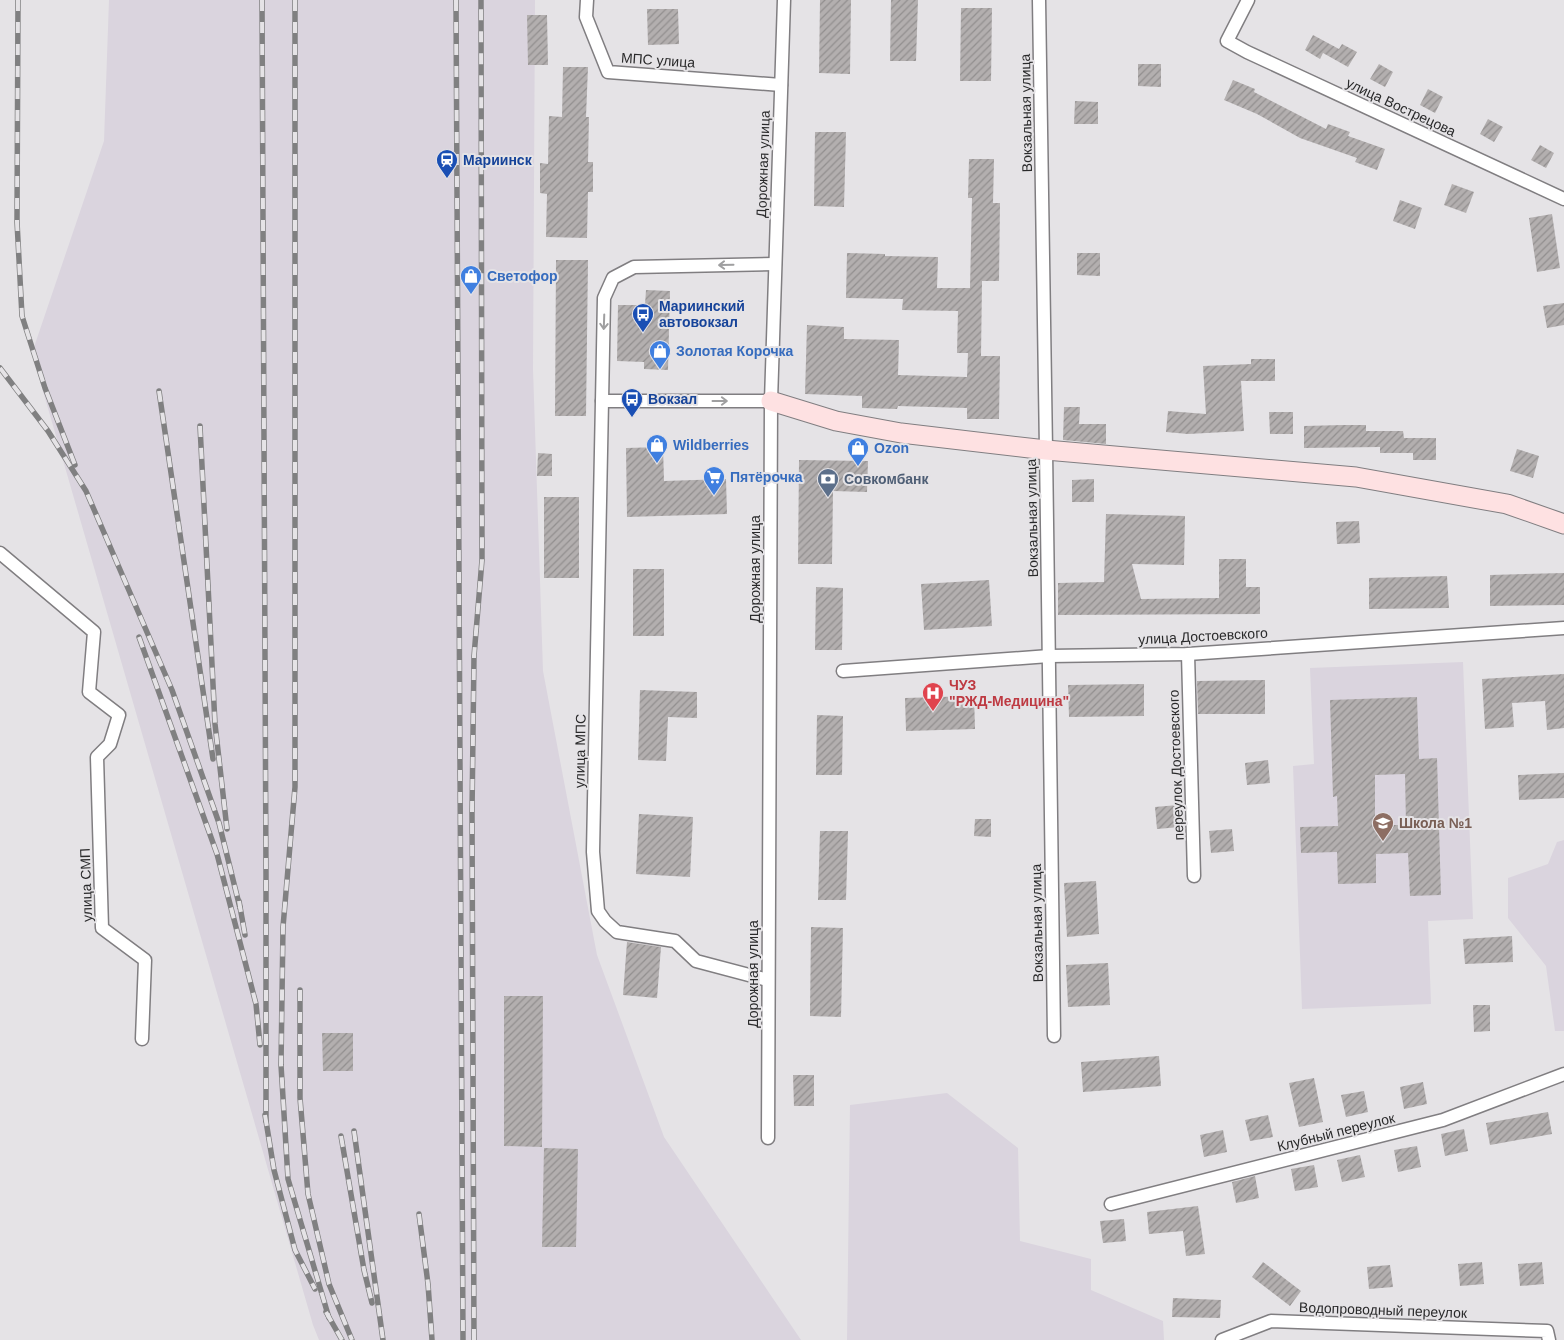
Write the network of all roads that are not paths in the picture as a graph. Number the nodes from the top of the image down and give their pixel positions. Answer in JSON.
{"nodes":[{"id":1,"x":587,"y":0,"type":"edge"},
{"id":2,"x":784,"y":0,"type":"edge"},
{"id":3,"x":1039,"y":0,"type":"edge"},
{"id":4,"x":1248,"y":0,"type":"edge"},
{"id":5,"x":781,"y":84,"type":"junction"},
{"id":6,"x":1564,"y":199,"type":"edge"},
{"id":7,"x":775,"y":264,"type":"junction"},
{"id":8,"x":771,"y":401,"type":"junction"},
{"id":9,"x":602,"y":402,"type":"junction"},
{"id":10,"x":1046,"y":450,"type":"junction"},
{"id":11,"x":1564,"y":524,"type":"edge"},
{"id":12,"x":0,"y":553,"type":"edge"},
{"id":13,"x":1564,"y":628,"type":"edge"},
{"id":14,"x":1188,"y":654,"type":"junction"},
{"id":15,"x":1049,"y":656,"type":"junction"},
{"id":16,"x":843,"y":670,"type":"dead end"},
{"id":17,"x":1194,"y":876,"type":"dead end"},
{"id":18,"x":768,"y":980,"type":"junction"},
{"id":19,"x":1054,"y":1036,"type":"dead end"},
{"id":20,"x":142,"y":1039,"type":"dead end"},
{"id":21,"x":1564,"y":1074,"type":"edge"},
{"id":22,"x":768,"y":1138,"type":"dead end"},
{"id":23,"x":1111,"y":1204,"type":"dead end"},
{"id":24,"x":1548,"y":1336,"type":"edge"},
{"id":25,"x":1222,"y":1340,"type":"edge"}],
"edges":[{"from":1,"to":5,"type":"street","name":"МПС улица"},
{"from":2,"to":5,"type":"street","name":"Дорожная улица"},
{"from":3,"to":10,"type":"street","name":"Вокзальная улица"},
{"from":4,"to":6,"type":"street","name":"улица Вострецова"},
{"from":5,"to":7,"type":"street","name":"Дорожная улица"},
{"from":7,"to":8,"type":"street","name":"Дорожная улица"},
{"from":7,"to":9,"type":"street","name":"улица МПС","one_way":true},
{"from":9,"to":8,"type":"street","one_way":true},
{"from":8,"to":10,"type":"main road"},
{"from":8,"to":18,"type":"street","name":"Дорожная улица"},
{"from":9,"to":18,"type":"street","name":"улица МПС"},
{"from":10,"to":11,"type":"main road"},
{"from":10,"to":15,"type":"street","name":"Вокзальная улица"},
{"from":12,"to":20,"type":"street","name":"улица СМП"},
{"from":13,"to":14,"type":"street","name":"улица Достоевского"},
{"from":14,"to":15,"type":"street","name":"улица Достоевского"},
{"from":14,"to":17,"type":"street","name":"переулок Достоевского"},
{"from":15,"to":16,"type":"street","name":"улица Достоевского"},
{"from":15,"to":19,"type":"street","name":"Вокзальная улица"},
{"from":18,"to":22,"type":"street","name":"Дорожная улица"},
{"from":21,"to":23,"type":"street","name":"Клубный переулок"},
{"from":24,"to":25,"type":"street","name":"Водопроводный переулок"}]}
